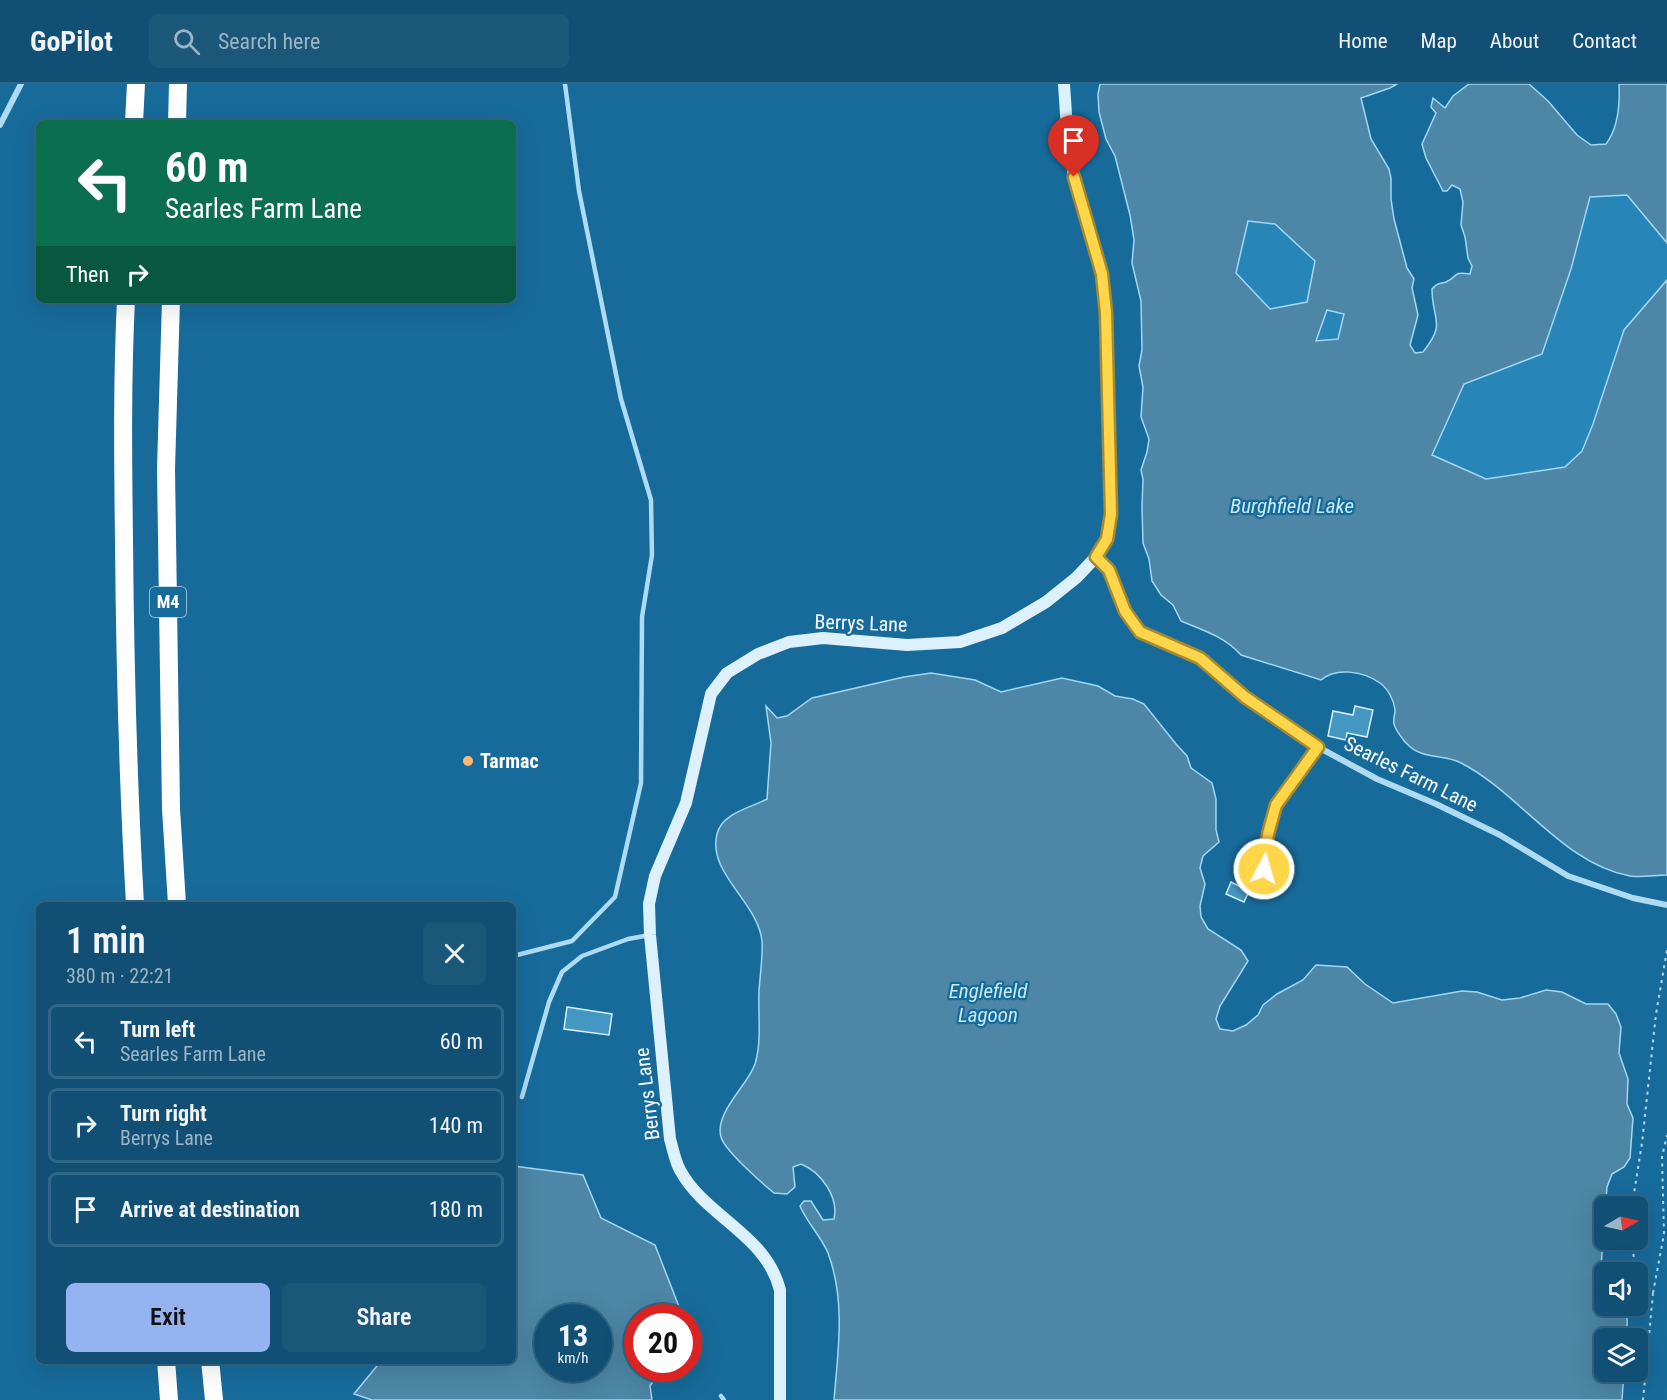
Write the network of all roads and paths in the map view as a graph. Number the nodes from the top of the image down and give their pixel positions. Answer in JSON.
{"nodes":[{"id":1,"x":21,"y":84,"type":"edge"},
{"id":2,"x":136,"y":84,"type":"edge"},
{"id":3,"x":178,"y":84,"type":"edge"},
{"id":4,"x":565,"y":84,"type":"edge"},
{"id":5,"x":1064,"y":84,"type":"edge"},
{"id":6,"x":134,"y":120,"type":"edge"},
{"id":7,"x":177,"y":120,"type":"edge"},
{"id":8,"x":0,"y":125,"type":"edge"},
{"id":9,"x":126,"y":303,"type":"edge"},
{"id":10,"x":171,"y":303,"type":"edge"},
{"id":11,"x":1096,"y":557,"type":"junction"},
{"id":12,"x":1318,"y":747,"type":"junction"},
{"id":13,"x":1256,"y":890,"type":"dead end"},
{"id":14,"x":135,"y":902,"type":"edge"},
{"id":15,"x":177,"y":902,"type":"edge"},
{"id":16,"x":1667,"y":905,"type":"edge"},
{"id":17,"x":650,"y":935,"type":"junction"},
{"id":18,"x":1667,"y":950,"type":"edge"},
{"id":19,"x":516,"y":955,"type":"edge"},
{"id":20,"x":522,"y":1097,"type":"dead end"},
{"id":21,"x":1667,"y":1135,"type":"edge"},
{"id":22,"x":1634,"y":1196,"type":"edge"},
{"id":23,"x":1648,"y":1287,"type":"edge"},
{"id":24,"x":1653,"y":1293,"type":"junction"},
{"id":25,"x":166,"y":1364,"type":"edge"},
{"id":26,"x":210,"y":1364,"type":"edge"},
{"id":27,"x":169,"y":1400,"type":"edge"},
{"id":28,"x":214,"y":1400,"type":"edge"},
{"id":29,"x":780,"y":1400,"type":"edge"},
{"id":30,"x":1643,"y":1400,"type":"edge"}],
"edges":[{"from":1,"to":8,"type":"street"},
{"from":2,"to":6,"type":"highway"},
{"from":3,"to":7,"type":"highway"},
{"from":4,"to":19,"type":"lane"},
{"from":5,"to":11,"type":"street","name":"Berrys Lane"},
{"from":9,"to":14,"type":"highway","number":"M4"},
{"from":10,"to":15,"type":"highway","number":"M4"},
{"from":11,"to":12,"type":"street","name":"Searles Farm Lane"},
{"from":11,"to":17,"type":"street","name":"Berrys Lane"},
{"from":12,"to":13,"type":"lane"},
{"from":12,"to":16,"type":"street","name":"Searles Farm Lane"},
{"from":17,"to":20,"type":"lane"},
{"from":17,"to":29,"type":"street","name":"Berrys Lane"},
{"from":18,"to":22,"type":"path"},
{"from":21,"to":24,"type":"path"},
{"from":23,"to":24,"type":"path"},
{"from":24,"to":30,"type":"path"},
{"from":25,"to":27,"type":"highway"},
{"from":26,"to":28,"type":"highway"}]}
